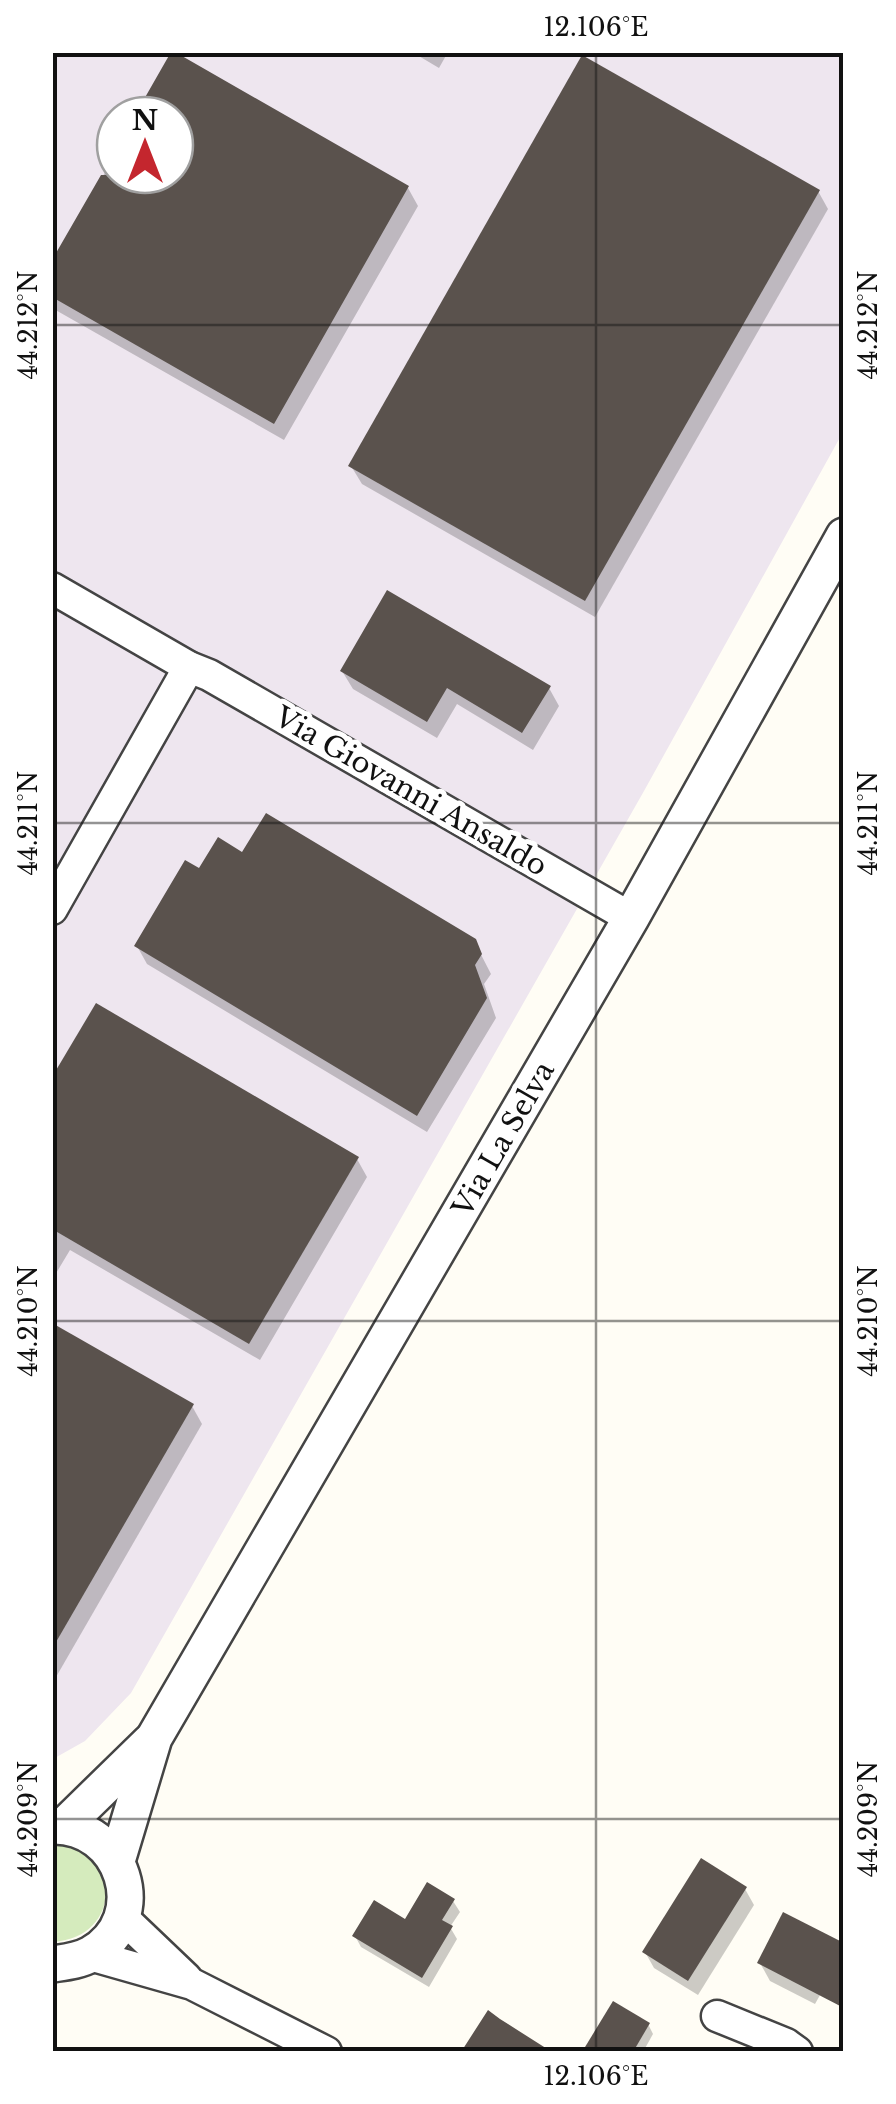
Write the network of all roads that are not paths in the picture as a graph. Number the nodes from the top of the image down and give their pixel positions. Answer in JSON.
{"nodes":[{"id":1,"x":844,"y":536,"type":"edge"},
{"id":2,"x":52,"y":588,"type":"edge"},
{"id":3,"x":189,"y":667,"type":"junction"},
{"id":4,"x":52,"y":910,"type":"edge"},
{"id":5,"x":631,"y":918,"type":"junction"},
{"id":6,"x":154,"y":1738,"type":"junction"},
{"id":7,"x":59,"y":1825,"type":"edge"},
{"id":8,"x":117,"y":1861,"type":"junction"},
{"id":9,"x":122,"y":1917,"type":"junction"},
{"id":10,"x":71,"y":1960,"type":"edge"},
{"id":11,"x":192,"y":1984,"type":"junction"},
{"id":12,"x":52,"y":1992,"type":"edge"},
{"id":13,"x":717,"y":2016,"type":"dead end"},
{"id":14,"x":326,"y":2052,"type":"edge"},
{"id":15,"x":796,"y":2052,"type":"edge"}],
"edges":[{"from":1,"to":5,"type":"street","name":"Via La Selva"},
{"from":2,"to":3,"type":"street","name":"Via Giovanni Ansaldo"},
{"from":3,"to":4,"type":"street"},
{"from":3,"to":5,"type":"street","name":"Via Giovanni Ansaldo"},
{"from":5,"to":6,"type":"street","name":"Via La Selva"},
{"from":6,"to":7,"type":"street","name":"Via La Selva"},
{"from":6,"to":8,"type":"street","name":"Via La Selva"},
{"from":7,"to":8,"type":"street"},
{"from":8,"to":9,"type":"street"},
{"from":9,"to":10,"type":"street"},
{"from":9,"to":11,"type":"street"},
{"from":10,"to":11,"type":"street"},
{"from":10,"to":12,"type":"street"},
{"from":11,"to":14,"type":"street"},
{"from":13,"to":15,"type":"street"}]}
